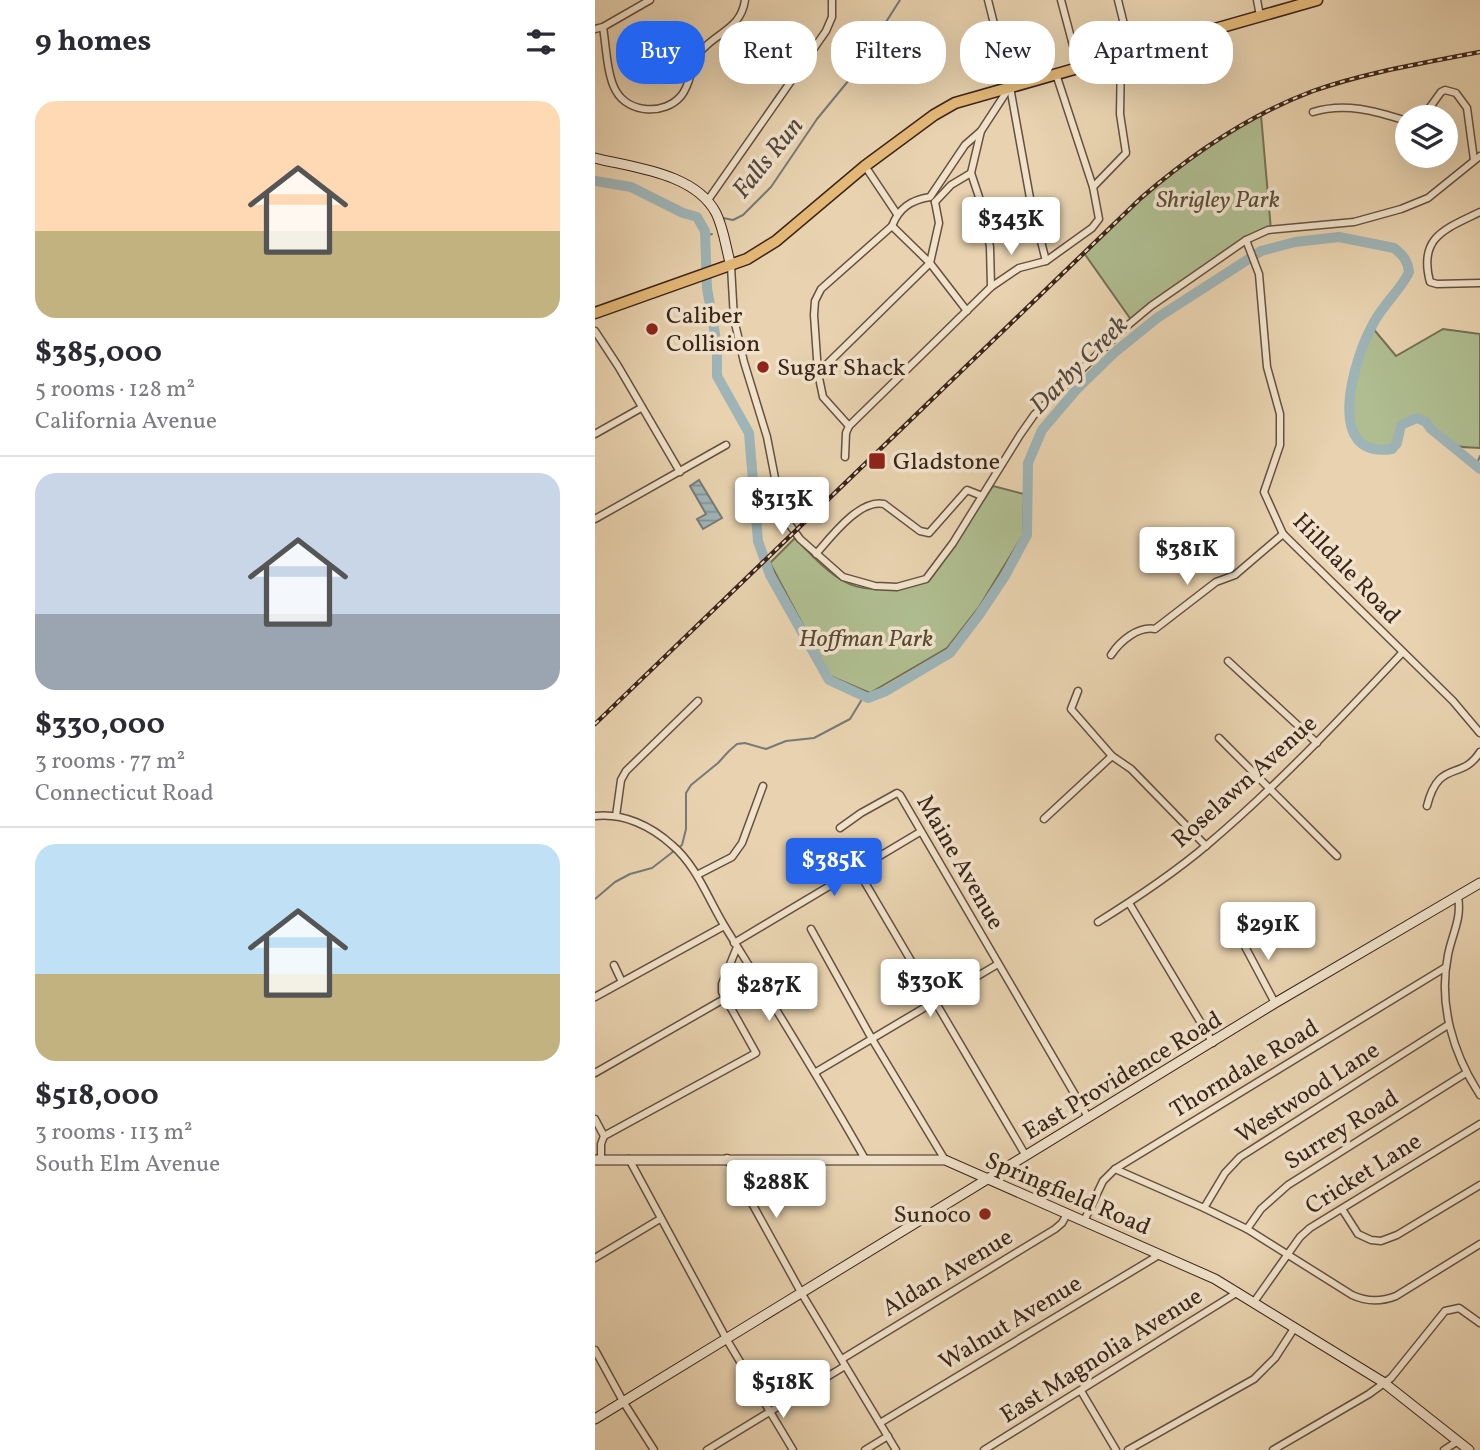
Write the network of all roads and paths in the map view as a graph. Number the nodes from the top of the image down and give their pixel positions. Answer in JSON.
{"nodes":[{"id":1,"x":650,"y":0,"type":"edge"},
{"id":2,"x":745,"y":0,"type":"edge"},
{"id":3,"x":832,"y":0,"type":"edge"},
{"id":4,"x":988,"y":0,"type":"edge"},
{"id":5,"x":1061,"y":0,"type":"edge"},
{"id":6,"x":1118,"y":0,"type":"edge"},
{"id":7,"x":1257,"y":0,"type":"edge"},
{"id":8,"x":1317,"y":0,"type":"edge"},
{"id":9,"x":1260,"y":16,"type":"junction"},
{"id":10,"x":1121,"y":21,"type":"edge"},
{"id":11,"x":1233,"y":24,"type":"edge"},
{"id":12,"x":603,"y":27,"type":"junction"},
{"id":13,"x":595,"y":29,"type":"edge"},
{"id":14,"x":1069,"y":30,"type":"edge"},
{"id":15,"x":1069,"y":71,"type":"edge"},
{"id":16,"x":1056,"y":74,"type":"junction"},
{"id":17,"x":1123,"y":84,"type":"edge"},
{"id":18,"x":1010,"y":87,"type":"junction"},
{"id":19,"x":1432,"y":105,"type":"edge"},
{"id":20,"x":1313,"y":112,"type":"dead end"},
{"id":21,"x":1395,"y":118,"type":"edge"},
{"id":22,"x":981,"y":131,"type":"junction"},
{"id":23,"x":595,"y":158,"type":"edge"},
{"id":24,"x":1477,"y":158,"type":"edge"},
{"id":25,"x":865,"y":166,"type":"junction"},
{"id":26,"x":971,"y":173,"type":"junction"},
{"id":27,"x":1093,"y":187,"type":"junction"},
{"id":28,"x":933,"y":199,"type":"junction"},
{"id":29,"x":708,"y":200,"type":"junction"},
{"id":30,"x":1480,"y":212,"type":"edge"},
{"id":31,"x":897,"y":214,"type":"junction"},
{"id":32,"x":891,"y":226,"type":"junction"},
{"id":33,"x":1247,"y":242,"type":"junction"},
{"id":34,"x":1047,"y":261,"type":"junction"},
{"id":35,"x":930,"y":263,"type":"junction"},
{"id":36,"x":727,"y":267,"type":"junction"},
{"id":37,"x":1480,"y":283,"type":"edge"},
{"id":38,"x":991,"y":287,"type":"junction"},
{"id":39,"x":967,"y":311,"type":"junction"},
{"id":40,"x":595,"y":313,"type":"edge"},
{"id":41,"x":595,"y":331,"type":"edge"},
{"id":42,"x":818,"y":373,"type":"junction"},
{"id":43,"x":641,"y":408,"type":"junction"},
{"id":44,"x":849,"y":426,"type":"junction"},
{"id":45,"x":595,"y":434,"type":"edge"},
{"id":46,"x":726,"y":445,"type":"dead end"},
{"id":47,"x":845,"y":457,"type":"dead end"},
{"id":48,"x":680,"y":472,"type":"junction"},
{"id":49,"x":982,"y":496,"type":"junction"},
{"id":50,"x":595,"y":519,"type":"edge"},
{"id":51,"x":1283,"y":534,"type":"junction"},
{"id":52,"x":816,"y":554,"type":"junction"},
{"id":53,"x":1402,"y":653,"type":"junction"},
{"id":54,"x":1111,"y":655,"type":"dead end"},
{"id":55,"x":1228,"y":661,"type":"dead end"},
{"id":56,"x":1078,"y":691,"type":"dead end"},
{"id":57,"x":698,"y":701,"type":"dead end"},
{"id":58,"x":1480,"y":733,"type":"edge"},
{"id":59,"x":1219,"y":738,"type":"dead end"},
{"id":60,"x":1317,"y":743,"type":"junction"},
{"id":61,"x":1480,"y":752,"type":"edge"},
{"id":62,"x":1112,"y":755,"type":"junction"},
{"id":63,"x":762,"y":786,"type":"dead end"},
{"id":64,"x":1269,"y":788,"type":"junction"},
{"id":65,"x":1427,"y":806,"type":"dead end"},
{"id":66,"x":595,"y":816,"type":"edge"},
{"id":67,"x":616,"y":816,"type":"junction"},
{"id":68,"x":1044,"y":819,"type":"dead end"},
{"id":69,"x":841,"y":828,"type":"dead end"},
{"id":70,"x":920,"y":832,"type":"junction"},
{"id":71,"x":1206,"y":846,"type":"junction"},
{"id":72,"x":1337,"y":856,"type":"dead end"},
{"id":73,"x":857,"y":869,"type":"junction"},
{"id":74,"x":697,"y":875,"type":"junction"},
{"id":75,"x":1480,"y":883,"type":"edge"},
{"id":76,"x":1458,"y":897,"type":"junction"},
{"id":77,"x":1129,"y":902,"type":"junction"},
{"id":78,"x":1098,"y":922,"type":"dead end"},
{"id":79,"x":1243,"y":924,"type":"dead end"},
{"id":80,"x":724,"y":926,"type":"junction"},
{"id":81,"x":811,"y":929,"type":"dead end"},
{"id":82,"x":736,"y":945,"type":"junction"},
{"id":83,"x":998,"y":964,"type":"junction"},
{"id":84,"x":614,"y":965,"type":"dead end"},
{"id":85,"x":1446,"y":967,"type":"junction"},
{"id":86,"x":622,"y":982,"type":"junction"},
{"id":87,"x":595,"y":997,"type":"edge"},
{"id":88,"x":724,"y":999,"type":"junction"},
{"id":89,"x":936,"y":1001,"type":"junction"},
{"id":90,"x":1275,"y":1003,"type":"junction"},
{"id":91,"x":1448,"y":1025,"type":"junction"},
{"id":92,"x":873,"y":1039,"type":"junction"},
{"id":93,"x":1213,"y":1043,"type":"junction"},
{"id":94,"x":816,"y":1072,"type":"junction"},
{"id":95,"x":595,"y":1073,"type":"edge"},
{"id":96,"x":1466,"y":1073,"type":"junction"},
{"id":97,"x":1480,"y":1095,"type":"edge"},
{"id":98,"x":1088,"y":1117,"type":"junction"},
{"id":99,"x":595,"y":1119,"type":"edge"},
{"id":100,"x":1480,"y":1124,"type":"edge"},
{"id":101,"x":604,"y":1136,"type":"junction"},
{"id":102,"x":1026,"y":1156,"type":"junction"},
{"id":103,"x":727,"y":1158,"type":"junction"},
{"id":104,"x":598,"y":1159,"type":"edge"},
{"id":105,"x":629,"y":1159,"type":"junction"},
{"id":106,"x":865,"y":1159,"type":"junction"},
{"id":107,"x":945,"y":1160,"type":"junction"},
{"id":108,"x":1115,"y":1169,"type":"junction"},
{"id":109,"x":988,"y":1180,"type":"junction"},
{"id":110,"x":1480,"y":1185,"type":"edge"},
{"id":111,"x":1204,"y":1208,"type":"junction"},
{"id":112,"x":1342,"y":1209,"type":"junction"},
{"id":113,"x":1067,"y":1214,"type":"junction"},
{"id":114,"x":660,"y":1219,"type":"junction"},
{"id":115,"x":1084,"y":1221,"type":"junction"},
{"id":116,"x":1247,"y":1229,"type":"junction"},
{"id":117,"x":1480,"y":1244,"type":"edge"},
{"id":118,"x":1161,"y":1254,"type":"junction"},
{"id":119,"x":1288,"y":1255,"type":"junction"},
{"id":120,"x":595,"y":1258,"type":"edge"},
{"id":121,"x":1238,"y":1292,"type":"junction"},
{"id":122,"x":802,"y":1294,"type":"junction"},
{"id":123,"x":1254,"y":1302,"type":"junction"},
{"id":124,"x":1480,"y":1323,"type":"edge"},
{"id":125,"x":1295,"y":1327,"type":"junction"},
{"id":126,"x":727,"y":1340,"type":"junction"},
{"id":127,"x":595,"y":1350,"type":"edge"},
{"id":128,"x":844,"y":1363,"type":"junction"},
{"id":129,"x":1383,"y":1382,"type":"junction"},
{"id":130,"x":1081,"y":1391,"type":"junction"},
{"id":131,"x":624,"y":1403,"type":"junction"},
{"id":132,"x":770,"y":1412,"type":"junction"},
{"id":133,"x":595,"y":1419,"type":"edge"},
{"id":134,"x":880,"y":1423,"type":"junction"},
{"id":135,"x":888,"y":1436,"type":"junction"},
{"id":136,"x":1458,"y":1441,"type":"junction"},
{"id":137,"x":654,"y":1450,"type":"edge"},
{"id":138,"x":707,"y":1450,"type":"edge"},
{"id":139,"x":793,"y":1450,"type":"edge"},
{"id":140,"x":865,"y":1450,"type":"edge"},
{"id":141,"x":896,"y":1450,"type":"edge"},
{"id":142,"x":983,"y":1450,"type":"edge"},
{"id":143,"x":1117,"y":1450,"type":"edge"},
{"id":144,"x":1128,"y":1450,"type":"edge"},
{"id":145,"x":1273,"y":1450,"type":"edge"},
{"id":146,"x":1444,"y":1450,"type":"edge"},
{"id":147,"x":1469,"y":1450,"type":"edge"}],
"edges":[{"from":1,"to":12,"type":"street"},
{"from":2,"to":12,"type":"street"},
{"from":3,"to":29,"type":"street"},
{"from":4,"to":18,"type":"street"},
{"from":5,"to":14,"type":"street"},
{"from":6,"to":10,"type":"street"},
{"from":7,"to":9,"type":"street"},
{"from":8,"to":9,"type":"main road"},
{"from":9,"to":11,"type":"main road"},
{"from":12,"to":13,"type":"street"},
{"from":15,"to":16,"type":"main road"},
{"from":16,"to":18,"type":"main road"},
{"from":16,"to":27,"type":"street"},
{"from":17,"to":27,"type":"street"},
{"from":18,"to":22,"type":"street"},
{"from":18,"to":25,"type":"main road"},
{"from":18,"to":34,"type":"street"},
{"from":19,"to":24,"type":"street"},
{"from":20,"to":21,"type":"street"},
{"from":22,"to":26,"type":"street"},
{"from":22,"to":28,"type":"street"},
{"from":23,"to":29,"type":"street"},
{"from":24,"to":33,"type":"street"},
{"from":25,"to":31,"type":"street"},
{"from":25,"to":36,"type":"main road"},
{"from":26,"to":28,"type":"street"},
{"from":26,"to":38,"type":"street"},
{"from":27,"to":34,"type":"street"},
{"from":28,"to":31,"type":"street"},
{"from":28,"to":35,"type":"street"},
{"from":29,"to":36,"type":"street"},
{"from":30,"to":37,"type":"street"},
{"from":31,"to":32,"type":"street"},
{"from":32,"to":35,"type":"street"},
{"from":32,"to":42,"type":"street"},
{"from":33,"to":49,"type":"street"},
{"from":33,"to":51,"type":"street","name":"Hilldale Road"},
{"from":34,"to":38,"type":"street"},
{"from":35,"to":39,"type":"street"},
{"from":35,"to":42,"type":"street"},
{"from":36,"to":40,"type":"main road"},
{"from":36,"to":52,"type":"street"},
{"from":38,"to":39,"type":"street"},
{"from":39,"to":44,"type":"street"},
{"from":41,"to":43,"type":"street"},
{"from":42,"to":44,"type":"street"},
{"from":43,"to":45,"type":"street"},
{"from":43,"to":48,"type":"street"},
{"from":44,"to":47,"type":"street"},
{"from":46,"to":48,"type":"street"},
{"from":48,"to":50,"type":"street"},
{"from":49,"to":52,"type":"street"},
{"from":49,"to":52,"type":"street"},
{"from":51,"to":53,"type":"street","name":"Hilldale Road"},
{"from":51,"to":54,"type":"street"},
{"from":53,"to":58,"type":"street","name":"Hilldale Road"},
{"from":53,"to":60,"type":"street","name":"Roselawn Avenue"},
{"from":55,"to":60,"type":"street"},
{"from":56,"to":62,"type":"street"},
{"from":57,"to":67,"type":"street"},
{"from":59,"to":64,"type":"street"},
{"from":60,"to":64,"type":"street","name":"Roselawn Avenue"},
{"from":61,"to":65,"type":"street"},
{"from":62,"to":68,"type":"street"},
{"from":62,"to":71,"type":"street"},
{"from":63,"to":74,"type":"street"},
{"from":64,"to":71,"type":"street","name":"Roselawn Avenue"},
{"from":64,"to":72,"type":"street"},
{"from":66,"to":67,"type":"street"},
{"from":67,"to":74,"type":"street"},
{"from":69,"to":70,"type":"street","name":"Maine Avenue"},
{"from":70,"to":73,"type":"street"},
{"from":70,"to":83,"type":"street","name":"Maine Avenue"},
{"from":71,"to":77,"type":"street","name":"Roselawn Avenue"},
{"from":73,"to":82,"type":"street"},
{"from":73,"to":89,"type":"street"},
{"from":74,"to":80,"type":"street"},
{"from":75,"to":76,"type":"street","name":"East Providence Road"},
{"from":76,"to":85,"type":"street"},
{"from":76,"to":90,"type":"street","name":"East Providence Road"},
{"from":77,"to":78,"type":"street","name":"Roselawn Avenue"},
{"from":77,"to":93,"type":"street"},
{"from":79,"to":90,"type":"street"},
{"from":80,"to":82,"type":"street"},
{"from":80,"to":86,"type":"street"},
{"from":81,"to":92,"type":"street"},
{"from":82,"to":88,"type":"street"},
{"from":82,"to":94,"type":"street"},
{"from":83,"to":89,"type":"street"},
{"from":83,"to":98,"type":"street","name":"Maine Avenue"},
{"from":84,"to":86,"type":"street"},
{"from":85,"to":91,"type":"street"},
{"from":85,"to":108,"type":"street","name":"Thorndale Road"},
{"from":86,"to":87,"type":"street"},
{"from":88,"to":95,"type":"street"},
{"from":88,"to":101,"type":"street"},
{"from":89,"to":92,"type":"street"},
{"from":89,"to":102,"type":"street"},
{"from":90,"to":93,"type":"street","name":"East Providence Road"},
{"from":91,"to":96,"type":"street"},
{"from":91,"to":111,"type":"street","name":"Westwood Lane"},
{"from":92,"to":94,"type":"street"},
{"from":92,"to":107,"type":"street"},
{"from":93,"to":98,"type":"street","name":"East Providence Road"},
{"from":94,"to":106,"type":"street"},
{"from":96,"to":97,"type":"street"},
{"from":96,"to":116,"type":"street","name":"Surrey Road"},
{"from":98,"to":102,"type":"street","name":"East Providence Road"},
{"from":99,"to":101,"type":"street"},
{"from":100,"to":112,"type":"street","name":"Cricket Lane"},
{"from":101,"to":104,"type":"street"},
{"from":102,"to":109,"type":"street","name":"East Providence Road"},
{"from":103,"to":105,"type":"street","name":"Springfield Road"},
{"from":103,"to":106,"type":"street","name":"Springfield Road"},
{"from":103,"to":122,"type":"street"},
{"from":104,"to":105,"type":"street","name":"Springfield Road"},
{"from":105,"to":114,"type":"street"},
{"from":106,"to":107,"type":"street","name":"Springfield Road"},
{"from":107,"to":109,"type":"street","name":"Springfield Road"},
{"from":108,"to":111,"type":"street"},
{"from":108,"to":115,"type":"street","name":"Thorndale Road"},
{"from":109,"to":113,"type":"street","name":"Springfield Road"},
{"from":109,"to":122,"type":"street","name":"East Providence Road"},
{"from":110,"to":112,"type":"street"},
{"from":111,"to":116,"type":"street"},
{"from":112,"to":119,"type":"street","name":"Cricket Lane"},
{"from":113,"to":115,"type":"street","name":"Springfield Road"},
{"from":113,"to":128,"type":"street","name":"Aldan Avenue"},
{"from":114,"to":120,"type":"street"},
{"from":114,"to":126,"type":"street"},
{"from":115,"to":118,"type":"street","name":"Springfield Road"},
{"from":116,"to":119,"type":"street"},
{"from":117,"to":119,"type":"street"},
{"from":118,"to":121,"type":"street","name":"Springfield Road"},
{"from":118,"to":134,"type":"street","name":"Walnut Avenue"},
{"from":119,"to":123,"type":"street","name":"Cricket Lane"},
{"from":121,"to":123,"type":"street","name":"Springfield Road"},
{"from":121,"to":130,"type":"street","name":"East Magnolia Avenue"},
{"from":122,"to":126,"type":"street","name":"East Providence Road"},
{"from":122,"to":128,"type":"street"},
{"from":123,"to":125,"type":"street","name":"Springfield Road"},
{"from":124,"to":129,"type":"street"},
{"from":125,"to":129,"type":"street","name":"Springfield Road"},
{"from":125,"to":144,"type":"street"},
{"from":126,"to":131,"type":"street","name":"East Providence Road"},
{"from":126,"to":132,"type":"street"},
{"from":127,"to":131,"type":"street"},
{"from":128,"to":132,"type":"street","name":"Aldan Avenue"},
{"from":128,"to":134,"type":"street"},
{"from":129,"to":136,"type":"street","name":"Springfield Road"},
{"from":129,"to":145,"type":"street"},
{"from":130,"to":142,"type":"street","name":"East Magnolia Avenue"},
{"from":130,"to":143,"type":"street"},
{"from":131,"to":133,"type":"street","name":"East Providence Road"},
{"from":131,"to":137,"type":"street"},
{"from":132,"to":138,"type":"street","name":"Aldan Avenue"},
{"from":132,"to":139,"type":"street"},
{"from":134,"to":135,"type":"street"},
{"from":135,"to":140,"type":"street"},
{"from":135,"to":141,"type":"street"},
{"from":136,"to":146,"type":"street"},
{"from":136,"to":147,"type":"street","name":"Springfield Road"}]}
